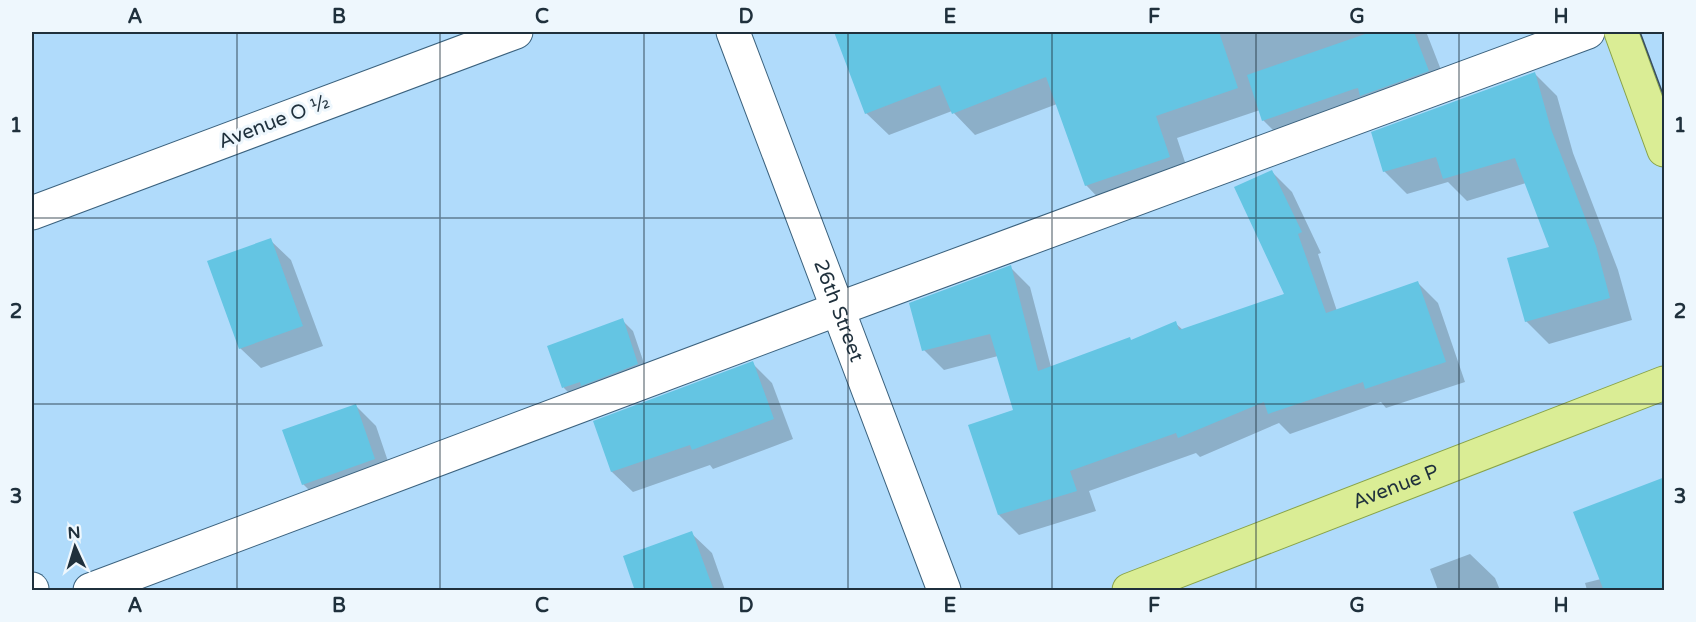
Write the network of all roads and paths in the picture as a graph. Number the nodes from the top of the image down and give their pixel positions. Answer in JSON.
{"nodes":[{"id":1,"x":516,"y":32,"type":"edge"},
{"id":2,"x":734,"y":32,"type":"edge"},
{"id":3,"x":1588,"y":32,"type":"edge"},
{"id":4,"x":1621,"y":32,"type":"edge"},
{"id":5,"x":1665,"y":150,"type":"edge"},
{"id":6,"x":32,"y":213,"type":"edge"},
{"id":7,"x":838,"y":309,"type":"junction"},
{"id":8,"x":1665,"y":383,"type":"edge"},
{"id":9,"x":90,"y":591,"type":"edge"},
{"id":10,"x":944,"y":591,"type":"edge"},
{"id":11,"x":1129,"y":591,"type":"edge"}],
"edges":[{"from":1,"to":6,"type":"street","name":"Avenue O ½"},
{"from":2,"to":7,"type":"street","name":"26th Street"},
{"from":3,"to":7,"type":"street"},
{"from":4,"to":5,"type":"main road"},
{"from":7,"to":9,"type":"street"},
{"from":7,"to":10,"type":"street","name":"26th Street"},
{"from":8,"to":11,"type":"main road","name":"Avenue P"}]}
